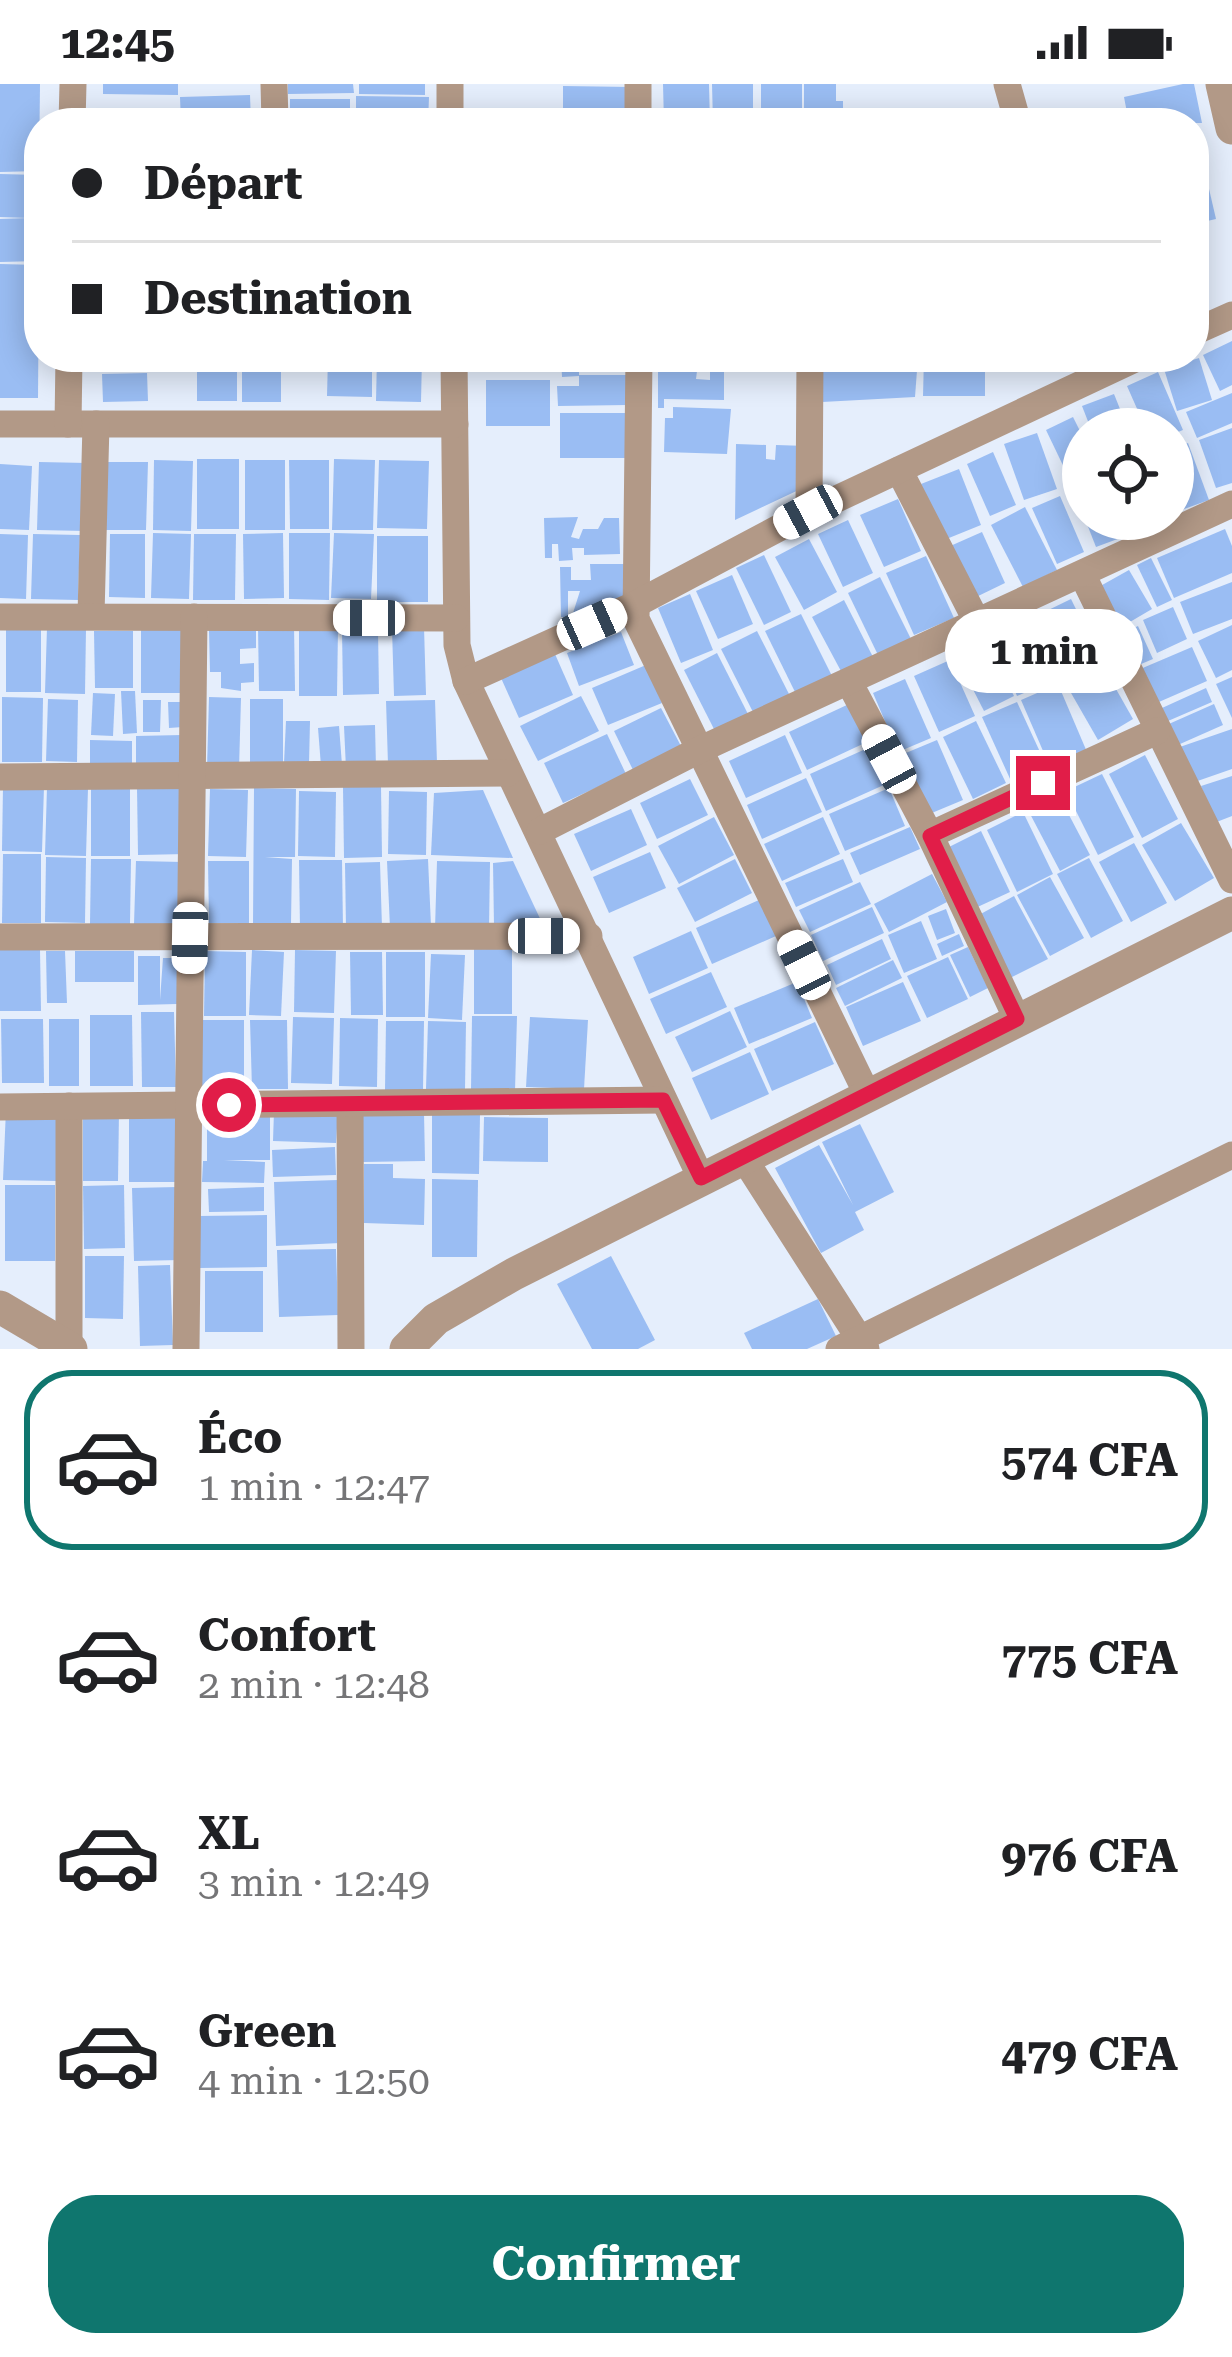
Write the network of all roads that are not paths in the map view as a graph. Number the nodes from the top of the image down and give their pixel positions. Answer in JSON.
{"nodes":[{"id":1,"x":1222,"y":84,"type":"edge"},
{"id":2,"x":1232,"y":128,"type":"edge"},
{"id":3,"x":72,"y":372,"type":"edge"},
{"id":4,"x":454,"y":372,"type":"edge"},
{"id":5,"x":639,"y":372,"type":"edge"},
{"id":6,"x":810,"y":372,"type":"edge"},
{"id":7,"x":1074,"y":372,"type":"edge"},
{"id":8,"x":0,"y":424,"type":"edge"},
{"id":9,"x":82,"y":424,"type":"junction"},
{"id":10,"x":454,"y":424,"type":"junction"},
{"id":11,"x":899,"y":470,"type":"junction"},
{"id":12,"x":1232,"y":504,"type":"edge"},
{"id":13,"x":808,"y":512,"type":"junction"},
{"id":14,"x":1082,"y":574,"type":"junction"},
{"id":15,"x":634,"y":605,"type":"junction"},
{"id":16,"x":91,"y":614,"type":"junction"},
{"id":17,"x":0,"y":616,"type":"edge"},
{"id":18,"x":194,"y":617,"type":"junction"},
{"id":19,"x":457,"y":619,"type":"junction"},
{"id":20,"x":976,"y":620,"type":"junction"},
{"id":21,"x":466,"y":681,"type":"junction"},
{"id":22,"x":849,"y":682,"type":"junction"},
{"id":23,"x":1157,"y":731,"type":"junction"},
{"id":24,"x":699,"y":750,"type":"junction"},
{"id":25,"x":508,"y":773,"type":"junction"},
{"id":26,"x":0,"y":777,"type":"edge"},
{"id":27,"x":192,"y":777,"type":"junction"},
{"id":28,"x":540,"y":831,"type":"junction"},
{"id":29,"x":930,"y":836,"type":"junction"},
{"id":30,"x":1232,"y":880,"type":"edge"},
{"id":31,"x":1232,"y":913,"type":"edge"},
{"id":32,"x":589,"y":936,"type":"junction"},
{"id":33,"x":0,"y":938,"type":"edge"},
{"id":34,"x":190,"y":938,"type":"junction"},
{"id":35,"x":1017,"y":1019,"type":"junction"},
{"id":36,"x":867,"y":1094,"type":"junction"},
{"id":37,"x":663,"y":1100,"type":"junction"},
{"id":38,"x":350,"y":1104,"type":"junction"},
{"id":39,"x":189,"y":1105,"type":"junction"},
{"id":40,"x":69,"y":1106,"type":"junction"},
{"id":41,"x":0,"y":1107,"type":"edge"},
{"id":42,"x":1232,"y":1155,"type":"edge"},
{"id":43,"x":743,"y":1157,"type":"junction"},
{"id":44,"x":701,"y":1178,"type":"junction"},
{"id":45,"x":0,"y":1307,"type":"edge"},
{"id":46,"x":854,"y":1345,"type":"edge"},
{"id":47,"x":70,"y":1348,"type":"edge"},
{"id":48,"x":186,"y":1349,"type":"edge"},
{"id":49,"x":351,"y":1349,"type":"edge"},
{"id":50,"x":406,"y":1349,"type":"edge"}],
"edges":[{"from":1,"to":2,"type":"street"},
{"from":3,"to":9,"type":"street"},
{"from":4,"to":10,"type":"street"},
{"from":5,"to":15,"type":"street"},
{"from":6,"to":13,"type":"street"},
{"from":7,"to":11,"type":"street"},
{"from":8,"to":9,"type":"street"},
{"from":9,"to":10,"type":"street"},
{"from":9,"to":16,"type":"street"},
{"from":10,"to":19,"type":"street"},
{"from":11,"to":13,"type":"street"},
{"from":11,"to":20,"type":"street"},
{"from":12,"to":14,"type":"street"},
{"from":13,"to":15,"type":"street"},
{"from":14,"to":20,"type":"street"},
{"from":14,"to":23,"type":"street"},
{"from":15,"to":21,"type":"street"},
{"from":15,"to":24,"type":"street"},
{"from":16,"to":17,"type":"street"},
{"from":16,"to":18,"type":"street"},
{"from":18,"to":19,"type":"street"},
{"from":18,"to":27,"type":"street"},
{"from":19,"to":21,"type":"street"},
{"from":20,"to":22,"type":"street"},
{"from":21,"to":25,"type":"street"},
{"from":22,"to":24,"type":"street"},
{"from":22,"to":29,"type":"street"},
{"from":23,"to":29,"type":"street"},
{"from":23,"to":30,"type":"street"},
{"from":24,"to":28,"type":"street"},
{"from":24,"to":36,"type":"street"},
{"from":25,"to":27,"type":"street"},
{"from":25,"to":28,"type":"street"},
{"from":26,"to":27,"type":"street"},
{"from":27,"to":34,"type":"street"},
{"from":28,"to":32,"type":"street"},
{"from":29,"to":35,"type":"street"},
{"from":31,"to":35,"type":"street"},
{"from":32,"to":34,"type":"street"},
{"from":32,"to":37,"type":"street"},
{"from":33,"to":34,"type":"street"},
{"from":34,"to":39,"type":"street"},
{"from":35,"to":36,"type":"street"},
{"from":36,"to":43,"type":"street"},
{"from":37,"to":38,"type":"street"},
{"from":37,"to":44,"type":"street"},
{"from":38,"to":39,"type":"street"},
{"from":38,"to":49,"type":"street"},
{"from":39,"to":40,"type":"street"},
{"from":39,"to":48,"type":"street"},
{"from":40,"to":41,"type":"street"},
{"from":40,"to":47,"type":"street"},
{"from":42,"to":46,"type":"street"},
{"from":43,"to":44,"type":"street"},
{"from":43,"to":46,"type":"street"},
{"from":44,"to":50,"type":"street"},
{"from":45,"to":47,"type":"street"}]}
